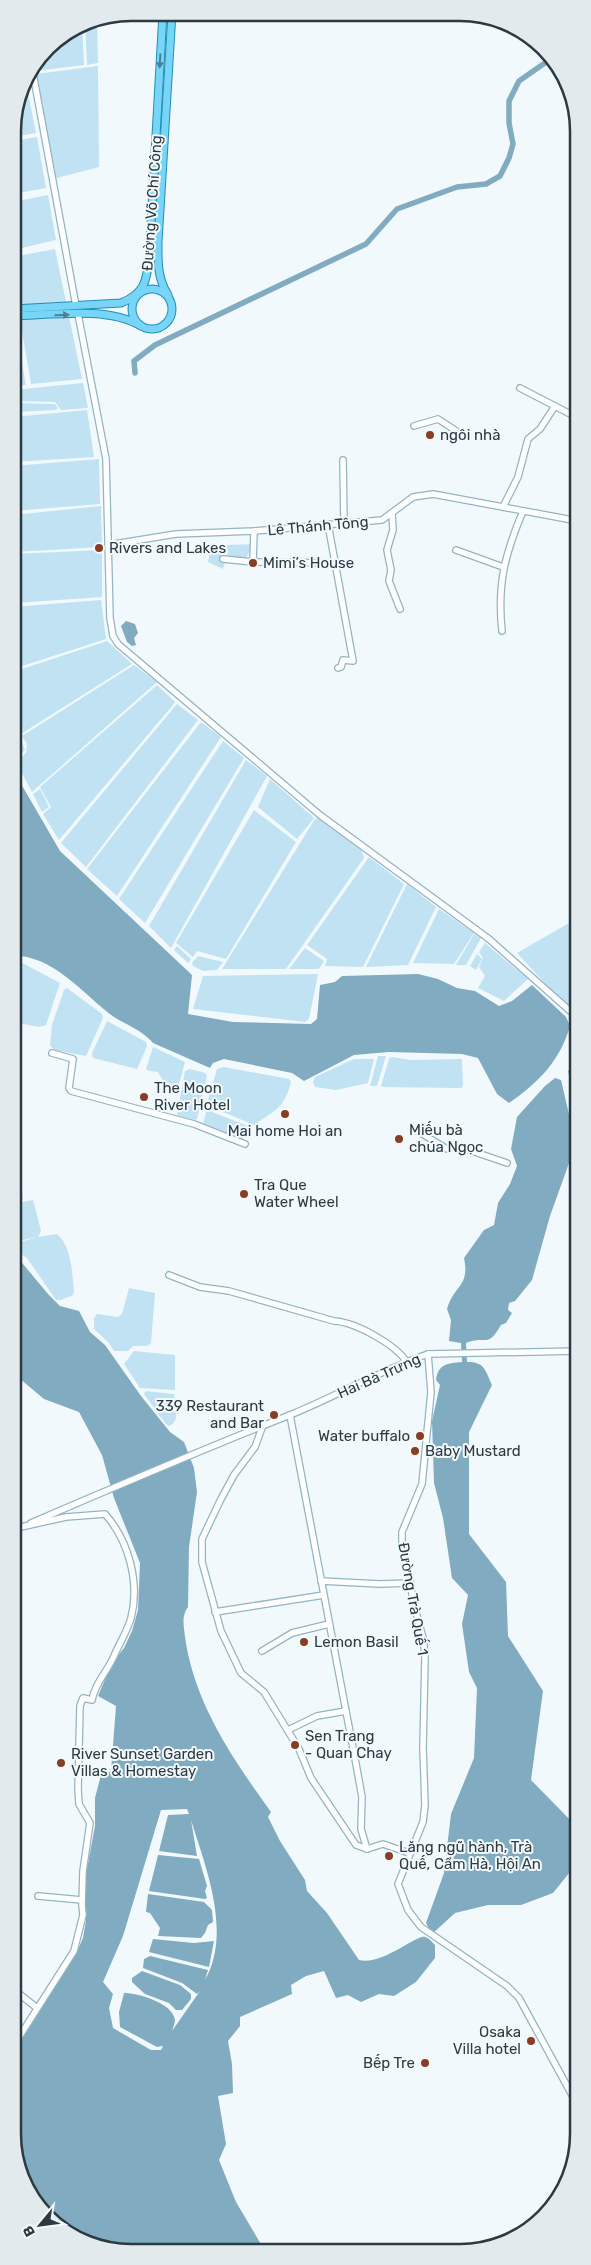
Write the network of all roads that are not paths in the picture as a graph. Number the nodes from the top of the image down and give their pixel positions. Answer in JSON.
{"nodes":[{"id":1,"x":163,"y":21,"type":"edge"},
{"id":2,"x":172,"y":21,"type":"edge"},
{"id":3,"x":34,"y":80,"type":"edge"},
{"id":4,"x":136,"y":296,"type":"junction"},
{"id":5,"x":168,"y":296,"type":"junction"},
{"id":6,"x":76,"y":306,"type":"junction"},
{"id":7,"x":21,"y":308,"type":"edge"},
{"id":8,"x":78,"y":314,"type":"junction"},
{"id":9,"x":21,"y":316,"type":"edge"},
{"id":10,"x":141,"y":326,"type":"junction"},
{"id":11,"x":520,"y":388,"type":"dead end"},
{"id":12,"x":555,"y":406,"type":"junction"},
{"id":13,"x":570,"y":414,"type":"edge"},
{"id":14,"x":414,"y":426,"type":"dead end"},
{"id":15,"x":461,"y":434,"type":"dead end"},
{"id":16,"x":343,"y":460,"type":"dead end"},
{"id":17,"x":503,"y":507,"type":"junction"},
{"id":18,"x":523,"y":512,"type":"junction"},
{"id":19,"x":392,"y":513,"type":"junction"},
{"id":20,"x":570,"y":520,"type":"edge"},
{"id":21,"x":344,"y":523,"type":"junction"},
{"id":22,"x":328,"y":524,"type":"junction"},
{"id":23,"x":254,"y":531,"type":"junction"},
{"id":24,"x":108,"y":545,"type":"junction"},
{"id":25,"x":456,"y":550,"type":"dead end"},
{"id":26,"x":223,"y":559,"type":"dead end"},
{"id":27,"x":253,"y":562,"type":"junction"},
{"id":28,"x":336,"y":564,"type":"junction"},
{"id":29,"x":503,"y":567,"type":"junction"},
{"id":30,"x":400,"y":610,"type":"dead end"},
{"id":31,"x":502,"y":631,"type":"dead end"},
{"id":32,"x":338,"y":668,"type":"dead end"},
{"id":33,"x":570,"y":1011,"type":"edge"},
{"id":34,"x":52,"y":1053,"type":"dead end"},
{"id":35,"x":416,"y":1130,"type":"dead end"},
{"id":36,"x":245,"y":1144,"type":"dead end"},
{"id":37,"x":507,"y":1163,"type":"dead end"},
{"id":38,"x":169,"y":1274,"type":"dead end"},
{"id":39,"x":570,"y":1351,"type":"edge"},
{"id":40,"x":428,"y":1354,"type":"junction"},
{"id":41,"x":407,"y":1362,"type":"junction"},
{"id":42,"x":290,"y":1415,"type":"junction"},
{"id":43,"x":263,"y":1425,"type":"junction"},
{"id":44,"x":21,"y":1527,"type":"joint"},
{"id":45,"x":321,"y":1581,"type":"junction"},
{"id":46,"x":410,"y":1583,"type":"junction"},
{"id":47,"x":324,"y":1596,"type":"junction"},
{"id":48,"x":215,"y":1612,"type":"junction"},
{"id":49,"x":330,"y":1624,"type":"junction"},
{"id":50,"x":262,"y":1651,"type":"dead end"},
{"id":51,"x":346,"y":1711,"type":"junction"},
{"id":52,"x":288,"y":1730,"type":"junction"},
{"id":53,"x":367,"y":1849,"type":"junction"},
{"id":54,"x":409,"y":1852,"type":"junction"},
{"id":55,"x":38,"y":1896,"type":"dead end"},
{"id":56,"x":82,"y":1900,"type":"junction"},
{"id":57,"x":21,"y":1995,"type":"edge"},
{"id":58,"x":37,"y":2008,"type":"junction"},
{"id":59,"x":21,"y":2034,"type":"edge"},
{"id":60,"x":568,"y":2086,"type":"joint"},
{"id":61,"x":570,"y":2090,"type":"edge"}],
"edges":[{"from":1,"to":4,"type":"main road","name":"Đường Võ Chí Công","one_way":true},
{"from":2,"to":5,"type":"main road","name":"Đường Võ Chí Công"},
{"from":3,"to":6,"type":"street"},
{"from":4,"to":5,"type":"main road"},
{"from":4,"to":6,"type":"main road"},
{"from":4,"to":10,"type":"main road"},
{"from":5,"to":10,"type":"main road"},
{"from":6,"to":7,"type":"main road"},
{"from":9,"to":8,"type":"main road","one_way":true},
{"from":8,"to":10,"type":"main road"},
{"from":8,"to":24,"type":"street"},
{"from":11,"to":12,"type":"street"},
{"from":12,"to":13,"type":"street"},
{"from":12,"to":17,"type":"street"},
{"from":14,"to":15,"type":"street"},
{"from":16,"to":21,"type":"street"},
{"from":17,"to":18,"type":"street","name":"Lê Thánh Tông"},
{"from":17,"to":19,"type":"street","name":"Lê Thánh Tông"},
{"from":18,"to":20,"type":"street","name":"Lê Thánh Tông"},
{"from":18,"to":29,"type":"street"},
{"from":19,"to":21,"type":"street","name":"Lê Thánh Tông"},
{"from":19,"to":30,"type":"street"},
{"from":21,"to":22,"type":"street","name":"Lê Thánh Tông"},
{"from":22,"to":23,"type":"street","name":"Lê Thánh Tông"},
{"from":22,"to":28,"type":"street"},
{"from":23,"to":24,"type":"street","name":"Lê Thánh Tông"},
{"from":23,"to":27,"type":"street"},
{"from":24,"to":33,"type":"street"},
{"from":25,"to":29,"type":"street"},
{"from":26,"to":27,"type":"street"},
{"from":27,"to":28,"type":"street"},
{"from":28,"to":32,"type":"street"},
{"from":29,"to":31,"type":"street"},
{"from":34,"to":36,"type":"street"},
{"from":35,"to":37,"type":"street"},
{"from":38,"to":41,"type":"street"},
{"from":39,"to":40,"type":"street","name":"Hai Bà Trưng"},
{"from":40,"to":41,"type":"street","name":"Hai Bà Trưng"},
{"from":40,"to":46,"type":"street","name":"Đường Trà Quế 1"},
{"from":41,"to":42,"type":"street","name":"Hai Bà Trưng"},
{"from":42,"to":43,"type":"street","name":"Hai Bà Trưng"},
{"from":42,"to":45,"type":"street"},
{"from":43,"to":44,"type":"street","name":"Hai Bà Trưng"},
{"from":43,"to":48,"type":"street"},
{"from":44,"to":56,"type":"street"},
{"from":45,"to":46,"type":"street"},
{"from":45,"to":47,"type":"street"},
{"from":46,"to":54,"type":"street","name":"Đường Trà Quế 1"},
{"from":47,"to":48,"type":"street"},
{"from":47,"to":49,"type":"street"},
{"from":48,"to":52,"type":"street"},
{"from":49,"to":50,"type":"street"},
{"from":49,"to":51,"type":"street"},
{"from":51,"to":52,"type":"street"},
{"from":51,"to":53,"type":"street"},
{"from":52,"to":53,"type":"street"},
{"from":53,"to":54,"type":"street"},
{"from":54,"to":60,"type":"street","name":"Đường Trà Quế 1"},
{"from":55,"to":56,"type":"street"},
{"from":56,"to":58,"type":"street"},
{"from":57,"to":58,"type":"street"},
{"from":58,"to":59,"type":"street"},
{"from":60,"to":61,"type":"street","name":"Đường Trà Quế 1"}]}
